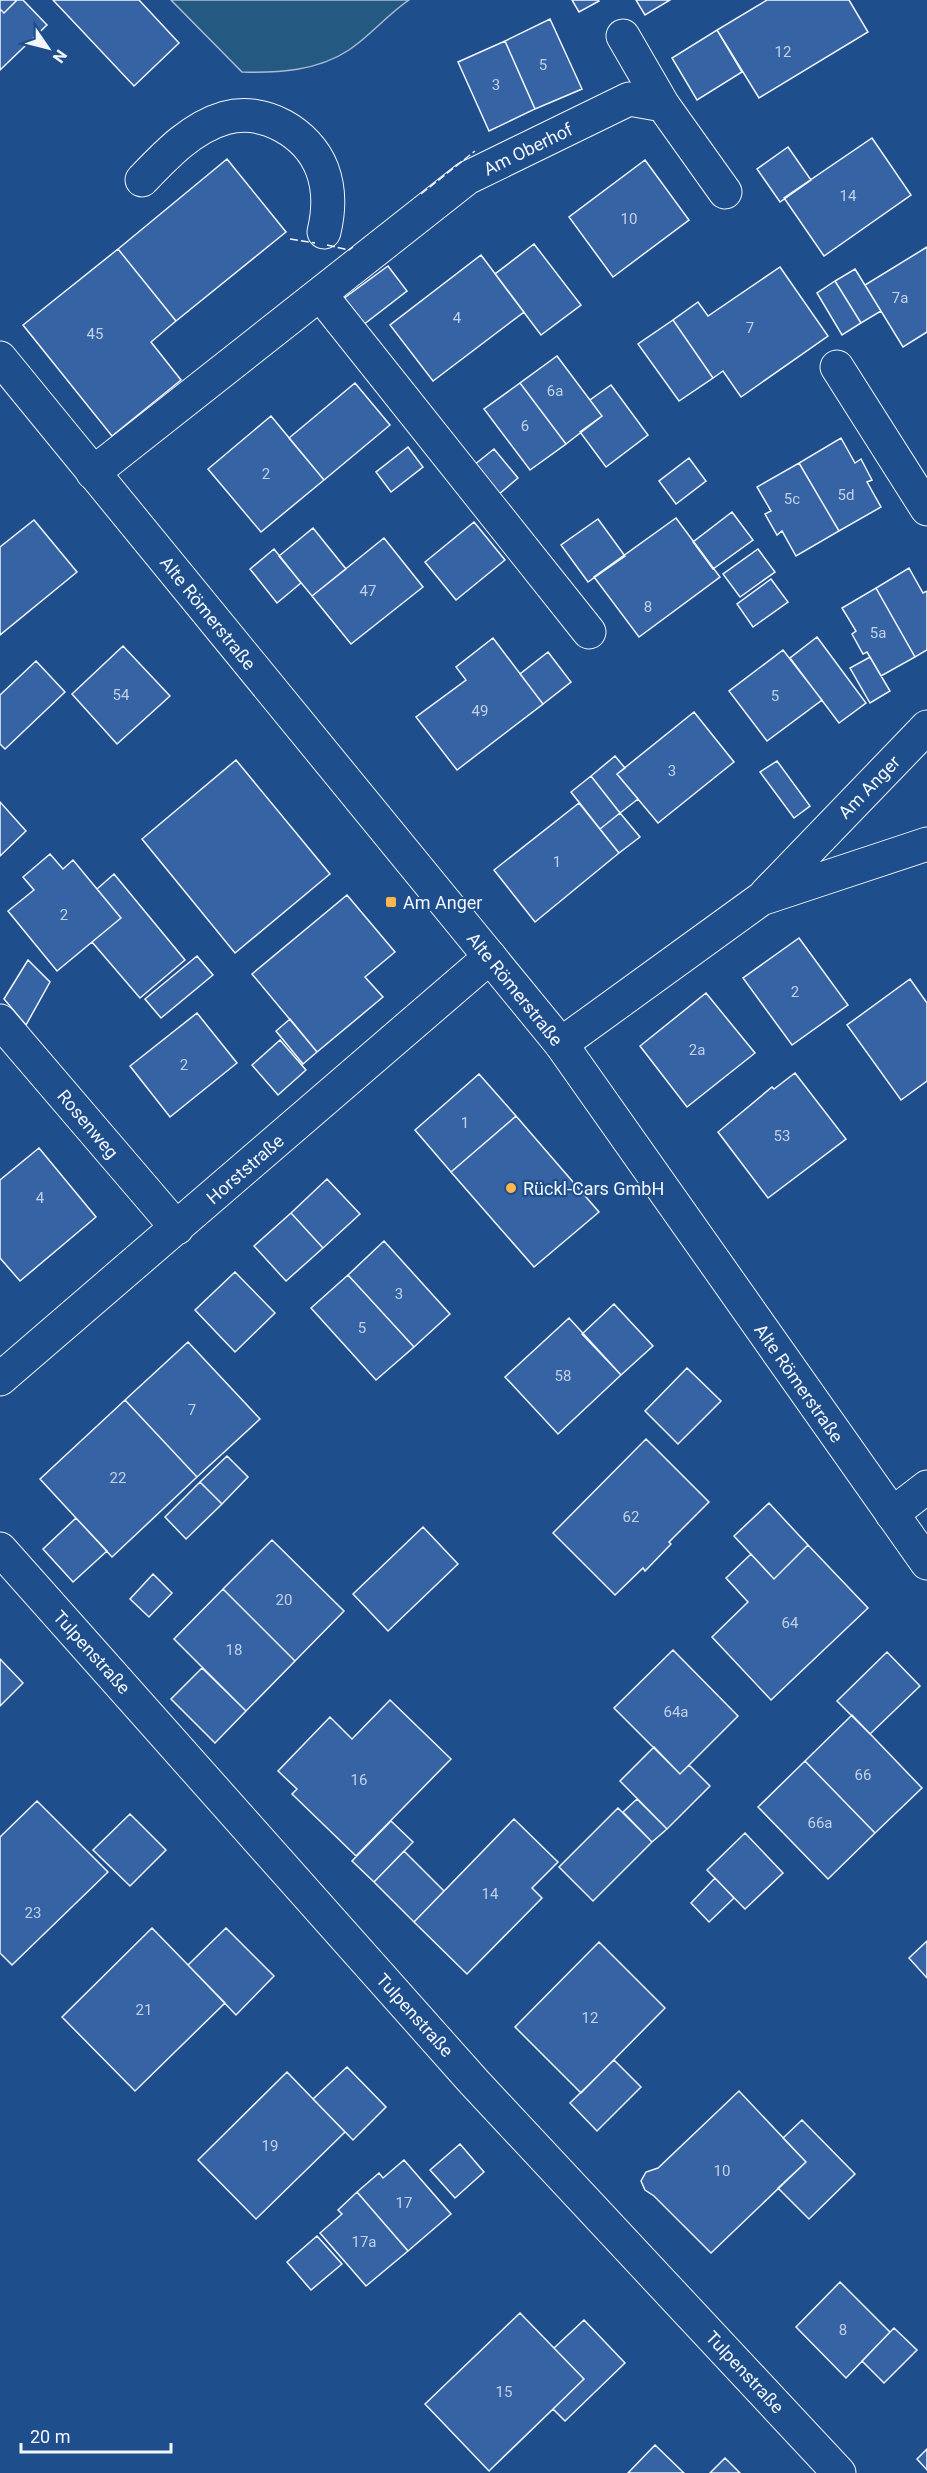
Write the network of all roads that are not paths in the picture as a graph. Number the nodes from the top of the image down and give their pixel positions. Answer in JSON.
{"nodes":[{"id":1,"x":623,"y":36,"type":"dead end"},
{"id":2,"x":663,"y":105,"type":"junction"},
{"id":3,"x":142,"y":180,"type":"dead end"},
{"id":4,"x":725,"y":192,"type":"dead end"},
{"id":5,"x":324,"y":232,"type":"dead end"},
{"id":6,"x":320,"y":294,"type":"junction"},
{"id":7,"x":1,"y":362,"type":"edge"},
{"id":8,"x":837,"y":367,"type":"dead end"},
{"id":9,"x":93,"y":472,"type":"junction"},
{"id":10,"x":927,"y":509,"type":"edge"},
{"id":11,"x":589,"y":632,"type":"dead end"},
{"id":12,"x":927,"y":727,"type":"edge"},
{"id":13,"x":927,"y":844,"type":"edge"},
{"id":14,"x":761,"y":898,"type":"junction"},
{"id":15,"x":490,"y":957,"type":"junction"},
{"id":16,"x":0,"y":1021,"type":"edge"},
{"id":17,"x":561,"y":1044,"type":"junction"},
{"id":18,"x":177,"y":1228,"type":"junction"},
{"id":19,"x":0,"y":1379,"type":"edge"},
{"id":20,"x":927,"y":1487,"type":"edge"},
{"id":21,"x":892,"y":1514,"type":"junction"},
{"id":22,"x":0,"y":1549,"type":"edge"},
{"id":23,"x":927,"y":1563,"type":"edge"},
{"id":24,"x":839,"y":2473,"type":"edge"}],
"edges":[{"from":1,"to":2,"type":"street"},
{"from":2,"to":4,"type":"street"},
{"from":2,"to":6,"type":"street","name":"Am Oberhof"},
{"from":3,"to":5,"type":"street"},
{"from":6,"to":9,"type":"street","name":"Am Oberhof"},
{"from":6,"to":11,"type":"street"},
{"from":7,"to":9,"type":"street","name":"Alte Römerstraße"},
{"from":8,"to":10,"type":"street"},
{"from":9,"to":15,"type":"street","name":"Alte Römerstraße"},
{"from":12,"to":14,"type":"street","name":"Am Anger"},
{"from":13,"to":14,"type":"street","name":"Am Anger"},
{"from":14,"to":17,"type":"street","name":"Am Anger"},
{"from":15,"to":17,"type":"street","name":"Alte Römerstraße"},
{"from":15,"to":18,"type":"street","name":"Horststraße"},
{"from":16,"to":18,"type":"street","name":"Rosenweg"},
{"from":17,"to":21,"type":"street","name":"Alte Römerstraße"},
{"from":18,"to":19,"type":"street","name":"Horststraße"},
{"from":20,"to":21,"type":"street"},
{"from":21,"to":23,"type":"street","name":"Alte Römerstraße"},
{"from":22,"to":24,"type":"street","name":"Tulpenstraße"}]}
